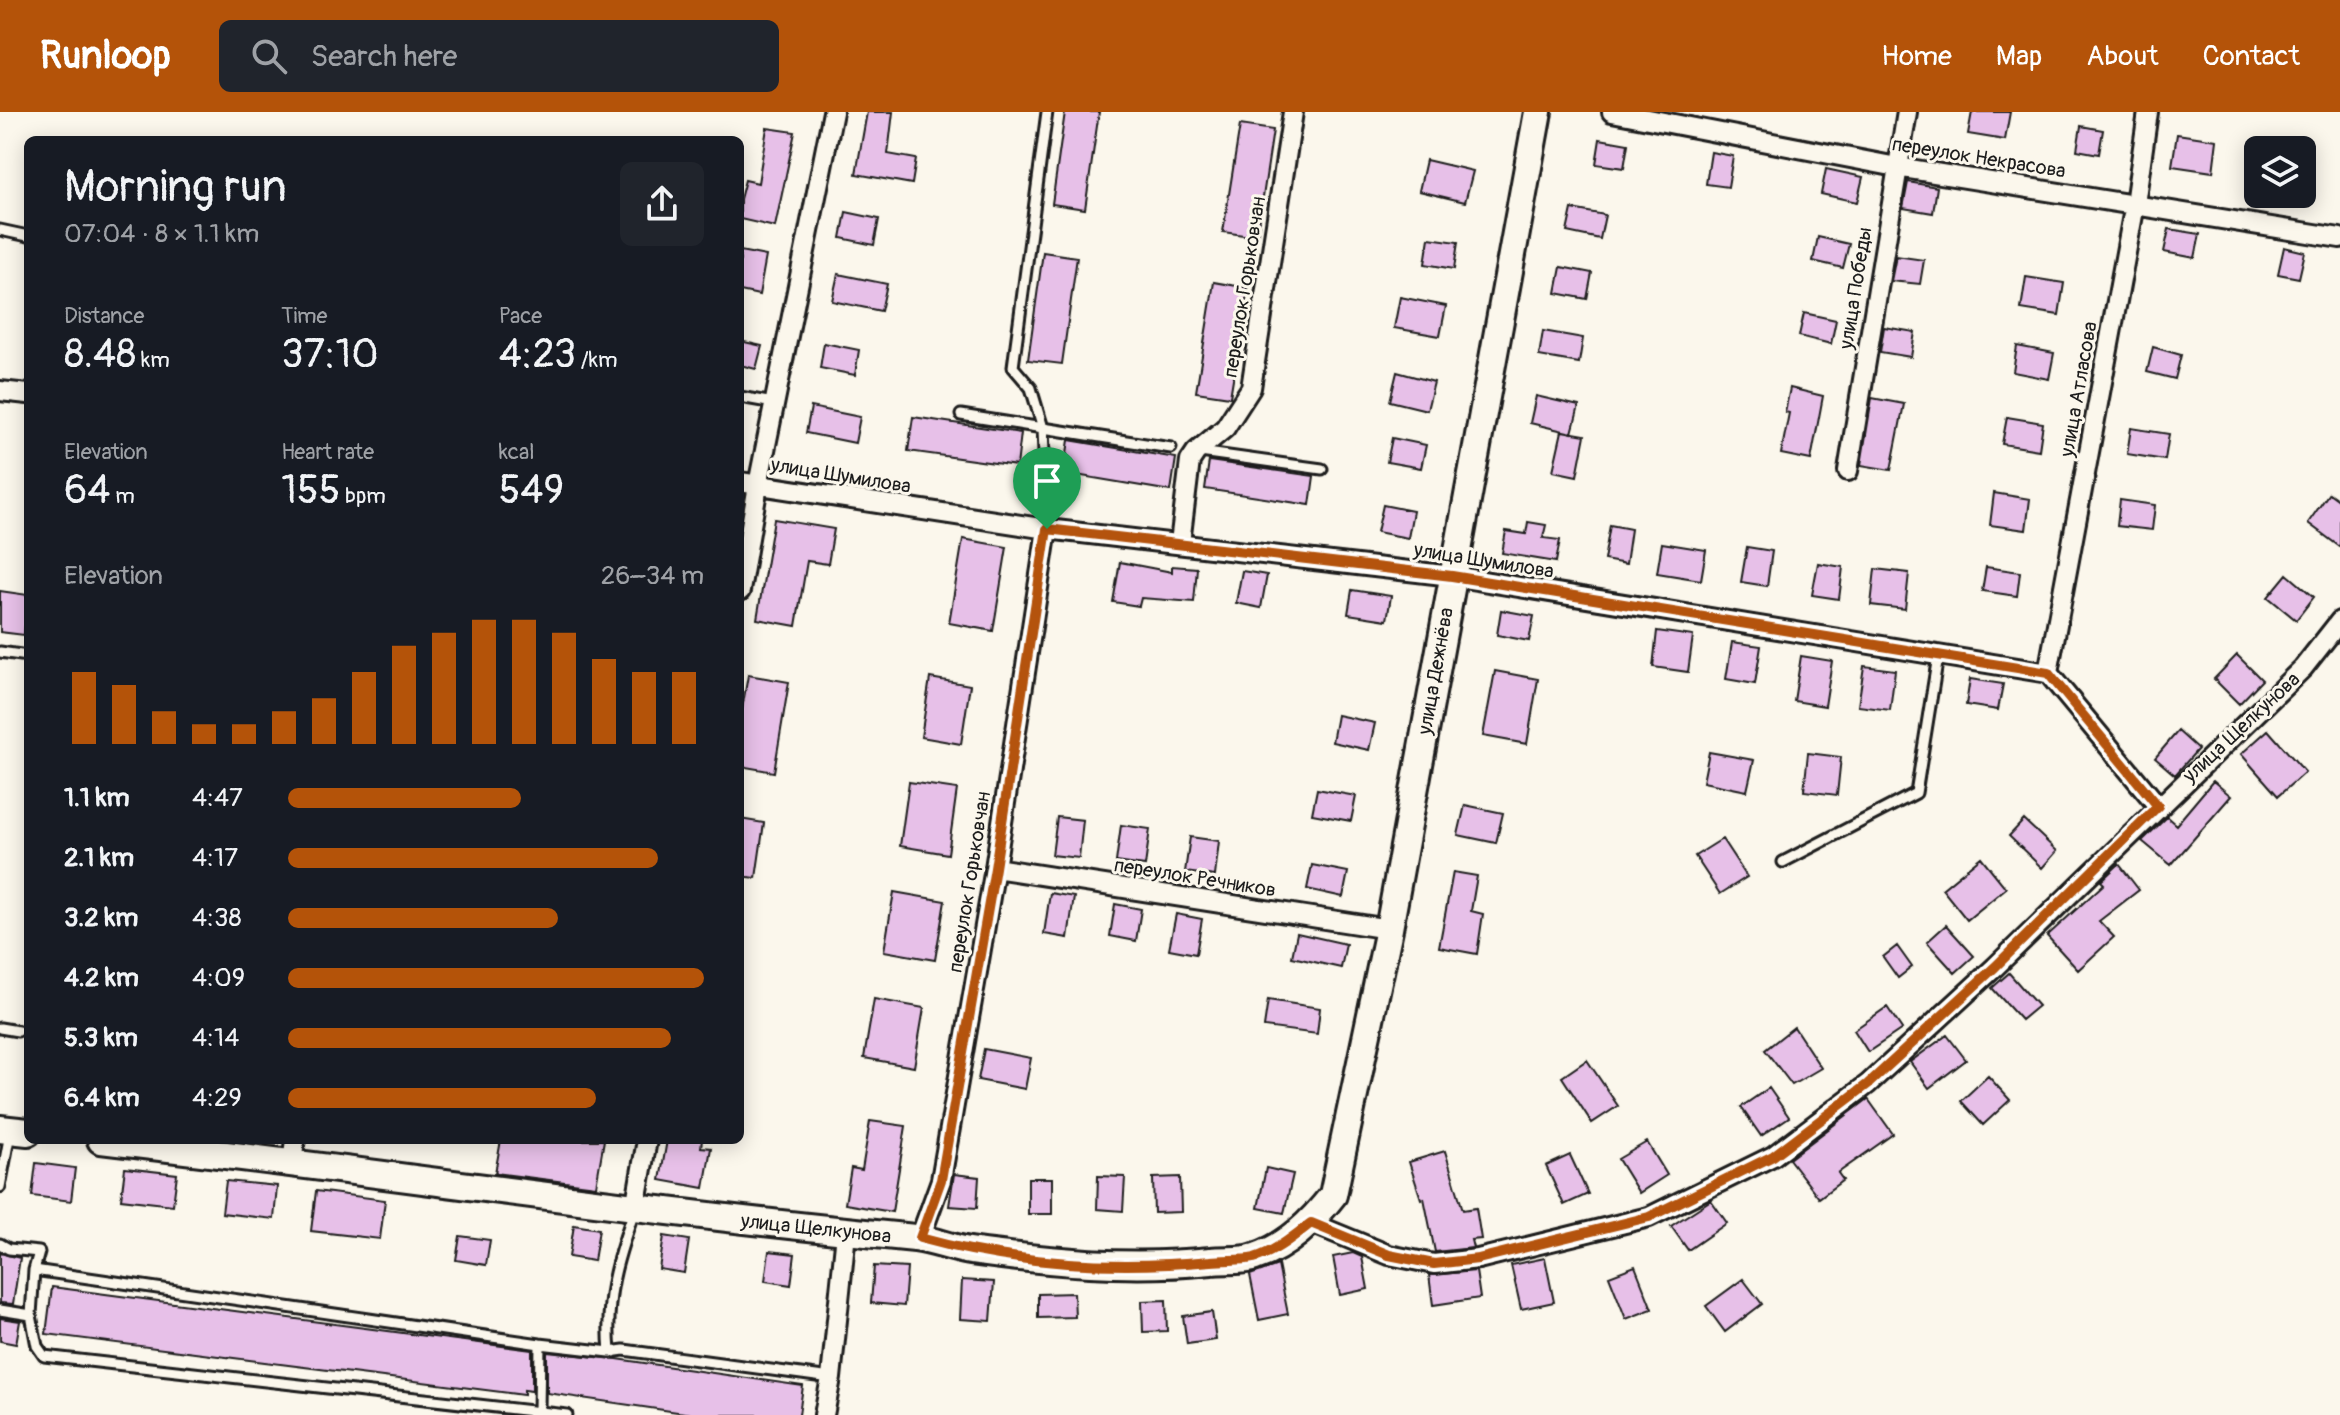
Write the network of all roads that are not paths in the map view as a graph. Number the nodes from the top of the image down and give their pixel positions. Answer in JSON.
{"nodes":[{"id":1,"x":833,"y":112,"type":"edge"},
{"id":2,"x":1047,"y":112,"type":"edge"},
{"id":3,"x":1293,"y":112,"type":"edge"},
{"id":4,"x":1538,"y":112,"type":"edge"},
{"id":5,"x":1612,"y":112,"type":"edge"},
{"id":6,"x":1907,"y":112,"type":"edge"},
{"id":7,"x":2148,"y":112,"type":"edge"},
{"id":8,"x":1897,"y":167,"type":"junction"},
{"id":9,"x":2135,"y":204,"type":"junction"},
{"id":10,"x":0,"y":230,"type":"edge"},
{"id":11,"x":24,"y":235,"type":"edge"},
{"id":12,"x":2340,"y":238,"type":"edge"},
{"id":13,"x":0,"y":391,"type":"edge"},
{"id":14,"x":24,"y":394,"type":"edge"},
{"id":15,"x":744,"y":398,"type":"edge"},
{"id":16,"x":774,"y":403,"type":"junction"},
{"id":17,"x":961,"y":415,"type":"dead end"},
{"id":18,"x":1043,"y":428,"type":"junction"},
{"id":19,"x":1171,"y":448,"type":"dead end"},
{"id":20,"x":1196,"y":452,"type":"junction"},
{"id":21,"x":1322,"y":469,"type":"dead end"},
{"id":22,"x":1848,"y":471,"type":"dead end"},
{"id":23,"x":749,"y":483,"type":"edge"},
{"id":24,"x":1047,"y":529,"type":"junction"},
{"id":25,"x":744,"y":543,"type":"edge"},
{"id":26,"x":1180,"y":543,"type":"junction"},
{"id":27,"x":1452,"y":576,"type":"junction"},
{"id":28,"x":2340,"y":621,"type":"edge"},
{"id":29,"x":0,"y":652,"type":"edge"},
{"id":30,"x":24,"y":655,"type":"edge"},
{"id":31,"x":1938,"y":656,"type":"junction"},
{"id":32,"x":2048,"y":673,"type":"junction"},
{"id":33,"x":2158,"y":806,"type":"junction"},
{"id":34,"x":1783,"y":862,"type":"dead end"},
{"id":35,"x":995,"y":868,"type":"junction"},
{"id":36,"x":1389,"y":929,"type":"junction"},
{"id":37,"x":0,"y":1028,"type":"edge"},
{"id":38,"x":18,"y":1031,"type":"dead end"},
{"id":39,"x":13,"y":1130,"type":"edge"},
{"id":40,"x":171,"y":1144,"type":"edge"},
{"id":41,"x":646,"y":1144,"type":"edge"},
{"id":42,"x":294,"y":1151,"type":"edge"},
{"id":43,"x":0,"y":1187,"type":"edge"},
{"id":44,"x":635,"y":1208,"type":"junction"},
{"id":45,"x":1311,"y":1223,"type":"junction"},
{"id":46,"x":846,"y":1233,"type":"junction"},
{"id":47,"x":920,"y":1238,"type":"junction"},
{"id":48,"x":0,"y":1244,"type":"edge"},
{"id":49,"x":34,"y":1270,"type":"junction"},
{"id":50,"x":0,"y":1310,"type":"edge"},
{"id":51,"x":31,"y":1315,"type":"junction"},
{"id":52,"x":540,"y":1344,"type":"junction"},
{"id":53,"x":610,"y":1352,"type":"junction"},
{"id":54,"x":831,"y":1378,"type":"junction"},
{"id":55,"x":539,"y":1412,"type":"junction"},
{"id":56,"x":567,"y":1415,"type":"edge"},
{"id":57,"x":824,"y":1415,"type":"edge"}],
"edges":[{"from":1,"to":16,"type":"street"},
{"from":2,"to":18,"type":"lane"},
{"from":3,"to":20,"type":"street","name":"переулок Горьковчан"},
{"from":4,"to":27,"type":"main road","name":"улица Дежнёва"},
{"from":5,"to":8,"type":"street","name":"переулок Некрасова"},
{"from":6,"to":8,"type":"street","name":"улица Победы"},
{"from":7,"to":9,"type":"street","name":"улица Атласова"},
{"from":8,"to":9,"type":"street","name":"переулок Некрасова"},
{"from":8,"to":22,"type":"street","name":"улица Победы"},
{"from":9,"to":12,"type":"street","name":"переулок Некрасова"},
{"from":9,"to":32,"type":"street","name":"улица Атласова"},
{"from":10,"to":11,"type":"lane"},
{"from":13,"to":14,"type":"street"},
{"from":15,"to":16,"type":"lane"},
{"from":16,"to":23,"type":"street"},
{"from":17,"to":18,"type":"lane"},
{"from":18,"to":19,"type":"lane"},
{"from":18,"to":24,"type":"lane"},
{"from":20,"to":21,"type":"lane"},
{"from":20,"to":26,"type":"street"},
{"from":23,"to":24,"type":"street","name":"улица Шумилова"},
{"from":23,"to":25,"type":"street"},
{"from":24,"to":26,"type":"street","name":"улица Шумилова"},
{"from":24,"to":35,"type":"street","name":"переулок Горьковчан"},
{"from":26,"to":27,"type":"street","name":"улица Шумилова"},
{"from":27,"to":31,"type":"street","name":"улица Шумилова"},
{"from":27,"to":36,"type":"main road","name":"улица Дежнёва"},
{"from":28,"to":33,"type":"street","name":"улица Щелкунова"},
{"from":29,"to":30,"type":"lane"},
{"from":31,"to":32,"type":"street","name":"улица Шумилова"},
{"from":31,"to":34,"type":"lane"},
{"from":32,"to":33,"type":"street"},
{"from":33,"to":45,"type":"street","name":"улица Щелкунова"},
{"from":35,"to":36,"type":"street","name":"переулок Речников"},
{"from":35,"to":47,"type":"street","name":"переулок Горьковчан"},
{"from":36,"to":45,"type":"main road","name":"улица Дежнёва"},
{"from":37,"to":38,"type":"lane"},
{"from":39,"to":43,"type":"lane"},
{"from":40,"to":42,"type":"main road","name":"улица Щелкунова"},
{"from":41,"to":44,"type":"street"},
{"from":42,"to":44,"type":"main road","name":"улица Щелкунова"},
{"from":44,"to":46,"type":"main road","name":"улица Щелкунова"},
{"from":44,"to":53,"type":"lane"},
{"from":45,"to":47,"type":"main road","name":"улица Щелкунова"},
{"from":46,"to":47,"type":"main road","name":"улица Щелкунова"},
{"from":46,"to":54,"type":"street"},
{"from":48,"to":49,"type":"lane"},
{"from":49,"to":51,"type":"lane"},
{"from":49,"to":52,"type":"lane"},
{"from":50,"to":51,"type":"lane"},
{"from":51,"to":55,"type":"lane"},
{"from":52,"to":53,"type":"lane"},
{"from":52,"to":55,"type":"lane"},
{"from":53,"to":54,"type":"lane"},
{"from":54,"to":57,"type":"street"},
{"from":55,"to":56,"type":"lane"}]}
